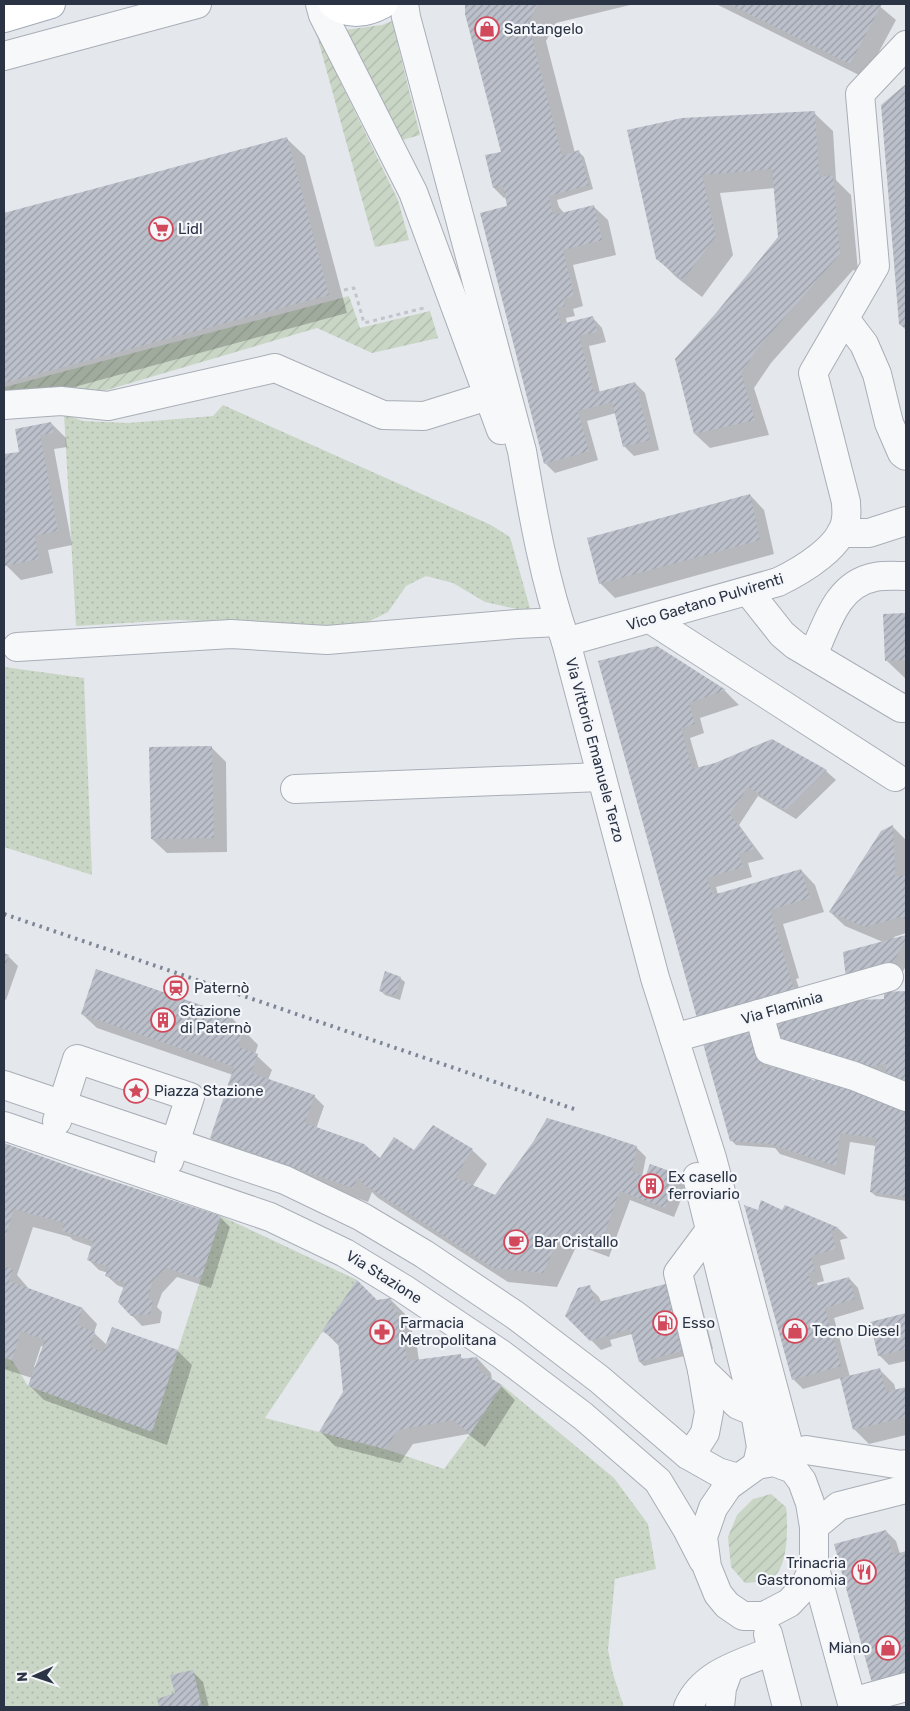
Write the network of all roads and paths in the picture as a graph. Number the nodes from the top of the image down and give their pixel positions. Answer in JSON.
{"nodes":[{"id":1,"x":8,"y":4,"type":"edge"},
{"id":2,"x":51,"y":4,"type":"edge"},
{"id":3,"x":196,"y":4,"type":"edge"},
{"id":4,"x":384,"y":4,"type":"edge"},
{"id":5,"x":404,"y":4,"type":"edge"},
{"id":6,"x":330,"y":5,"type":"edge"},
{"id":7,"x":4,"y":6,"type":"edge"},
{"id":8,"x":4,"y":18,"type":"edge"},
{"id":9,"x":906,"y":45,"type":"edge"},
{"id":10,"x":4,"y":56,"type":"edge"},
{"id":11,"x":344,"y":290,"type":"dead end"},
{"id":12,"x":424,"y":308,"type":"dead end"},
{"id":13,"x":844,"y":319,"type":"junction"},
{"id":14,"x":488,"y":396,"type":"junction"},
{"id":15,"x":4,"y":405,"type":"edge"},
{"id":16,"x":906,"y":456,"type":"edge"},
{"id":17,"x":906,"y":522,"type":"edge"},
{"id":18,"x":534,"y":523,"type":"junction"},
{"id":19,"x":841,"y":533,"type":"junction"},
{"id":20,"x":906,"y":576,"type":"edge"},
{"id":21,"x":748,"y":591,"type":"junction"},
{"id":22,"x":650,"y":619,"type":"junction"},
{"id":23,"x":562,"y":632,"type":"junction"},
{"id":24,"x":17,"y":647,"type":"dead end"},
{"id":25,"x":812,"y":655,"type":"junction"},
{"id":26,"x":906,"y":708,"type":"edge"},
{"id":27,"x":602,"y":777,"type":"junction"},
{"id":28,"x":895,"y":777,"type":"dead end"},
{"id":29,"x":295,"y":789,"type":"dead end"},
{"id":30,"x":889,"y":977,"type":"dead end"},
{"id":31,"x":655,"y":978,"type":"junction"},
{"id":32,"x":759,"y":1014,"type":"junction"},
{"id":33,"x":674,"y":1038,"type":"junction"},
{"id":34,"x":4,"y":1085,"type":"edge"},
{"id":35,"x":906,"y":1096,"type":"edge"},
{"id":36,"x":62,"y":1105,"type":"junction"},
{"id":37,"x":4,"y":1126,"type":"edge"},
{"id":38,"x":50,"y":1142,"type":"junction"},
{"id":39,"x":174,"y":1144,"type":"junction"},
{"id":40,"x":162,"y":1180,"type":"junction"},
{"id":41,"x":710,"y":1230,"type":"junction"},
{"id":42,"x":702,"y":1370,"type":"junction"},
{"id":43,"x":755,"y":1412,"type":"junction"},
{"id":44,"x":688,"y":1455,"type":"junction"},
{"id":45,"x":906,"y":1464,"type":"edge"},
{"id":46,"x":770,"y":1465,"type":"junction"},
{"id":47,"x":906,"y":1489,"type":"edge"},
{"id":48,"x":814,"y":1527,"type":"junction"},
{"id":49,"x":814,"y":1565,"type":"junction"},
{"id":50,"x":706,"y":1566,"type":"junction"},
{"id":51,"x":764,"y":1616,"type":"junction"},
{"id":52,"x":772,"y":1651,"type":"junction"},
{"id":53,"x":729,"y":1669,"type":"junction"},
{"id":54,"x":906,"y":1687,"type":"edge"},
{"id":55,"x":852,"y":1705,"type":"edge"},
{"id":56,"x":688,"y":1707,"type":"edge"},
{"id":57,"x":720,"y":1707,"type":"edge"},
{"id":58,"x":787,"y":1707,"type":"edge"}],
"edges":[{"from":1,"to":7,"type":"main road"},
{"from":2,"to":8,"type":"main road"},
{"from":3,"to":10,"type":"street"},
{"from":4,"to":6,"type":"main road"},
{"from":5,"to":18,"type":"street"},
{"from":6,"to":14,"type":"street"},
{"from":9,"to":13,"type":"street"},
{"from":11,"to":12,"type":"path"},
{"from":13,"to":16,"type":"street"},
{"from":13,"to":19,"type":"street"},
{"from":14,"to":15,"type":"street"},
{"from":14,"to":18,"type":"street"},
{"from":17,"to":19,"type":"street"},
{"from":18,"to":23,"type":"street","name":"Via Vittorio Emanuele Terzo"},
{"from":19,"to":21,"type":"street","name":"Vico Gaetano Pulvirenti"},
{"from":20,"to":25,"type":"street"},
{"from":21,"to":22,"type":"street","name":"Vico Gaetano Pulvirenti"},
{"from":21,"to":25,"type":"street"},
{"from":22,"to":23,"type":"street","name":"Vico Gaetano Pulvirenti"},
{"from":22,"to":28,"type":"street"},
{"from":23,"to":24,"type":"street","name":"Vico Gaetano Pulvirenti"},
{"from":23,"to":27,"type":"street","name":"Via Vittorio Emanuele Terzo"},
{"from":25,"to":26,"type":"street"},
{"from":27,"to":29,"type":"street"},
{"from":27,"to":31,"type":"street","name":"Via Vittorio Emanuele Terzo"},
{"from":30,"to":32,"type":"street","name":"Via Flaminia"},
{"from":31,"to":33,"type":"street"},
{"from":31,"to":41,"type":"street"},
{"from":32,"to":33,"type":"street","name":"Via Flaminia"},
{"from":32,"to":35,"type":"street"},
{"from":33,"to":46,"type":"street"},
{"from":34,"to":36,"type":"street"},
{"from":36,"to":38,"type":"street"},
{"from":36,"to":39,"type":"street"},
{"from":36,"to":39,"type":"street"},
{"from":37,"to":38,"type":"street","name":"Via Stazione"},
{"from":38,"to":40,"type":"street","name":"Via Stazione"},
{"from":39,"to":40,"type":"street"},
{"from":39,"to":44,"type":"street"},
{"from":40,"to":50,"type":"street","name":"Via Stazione"},
{"from":41,"to":42,"type":"street"},
{"from":41,"to":43,"type":"street"},
{"from":42,"to":43,"type":"street"},
{"from":42,"to":44,"type":"street"},
{"from":43,"to":46,"type":"street"},
{"from":44,"to":46,"type":"street"},
{"from":45,"to":46,"type":"street"},
{"from":46,"to":48,"type":"street"},
{"from":46,"to":50,"type":"street"},
{"from":47,"to":48,"type":"street"},
{"from":48,"to":49,"type":"street"},
{"from":49,"to":51,"type":"street"},
{"from":49,"to":55,"type":"street"},
{"from":50,"to":51,"type":"street"},
{"from":51,"to":52,"type":"street"},
{"from":52,"to":53,"type":"street"},
{"from":52,"to":58,"type":"street"},
{"from":53,"to":56,"type":"street"},
{"from":53,"to":57,"type":"street"},
{"from":54,"to":55,"type":"street"}]}
